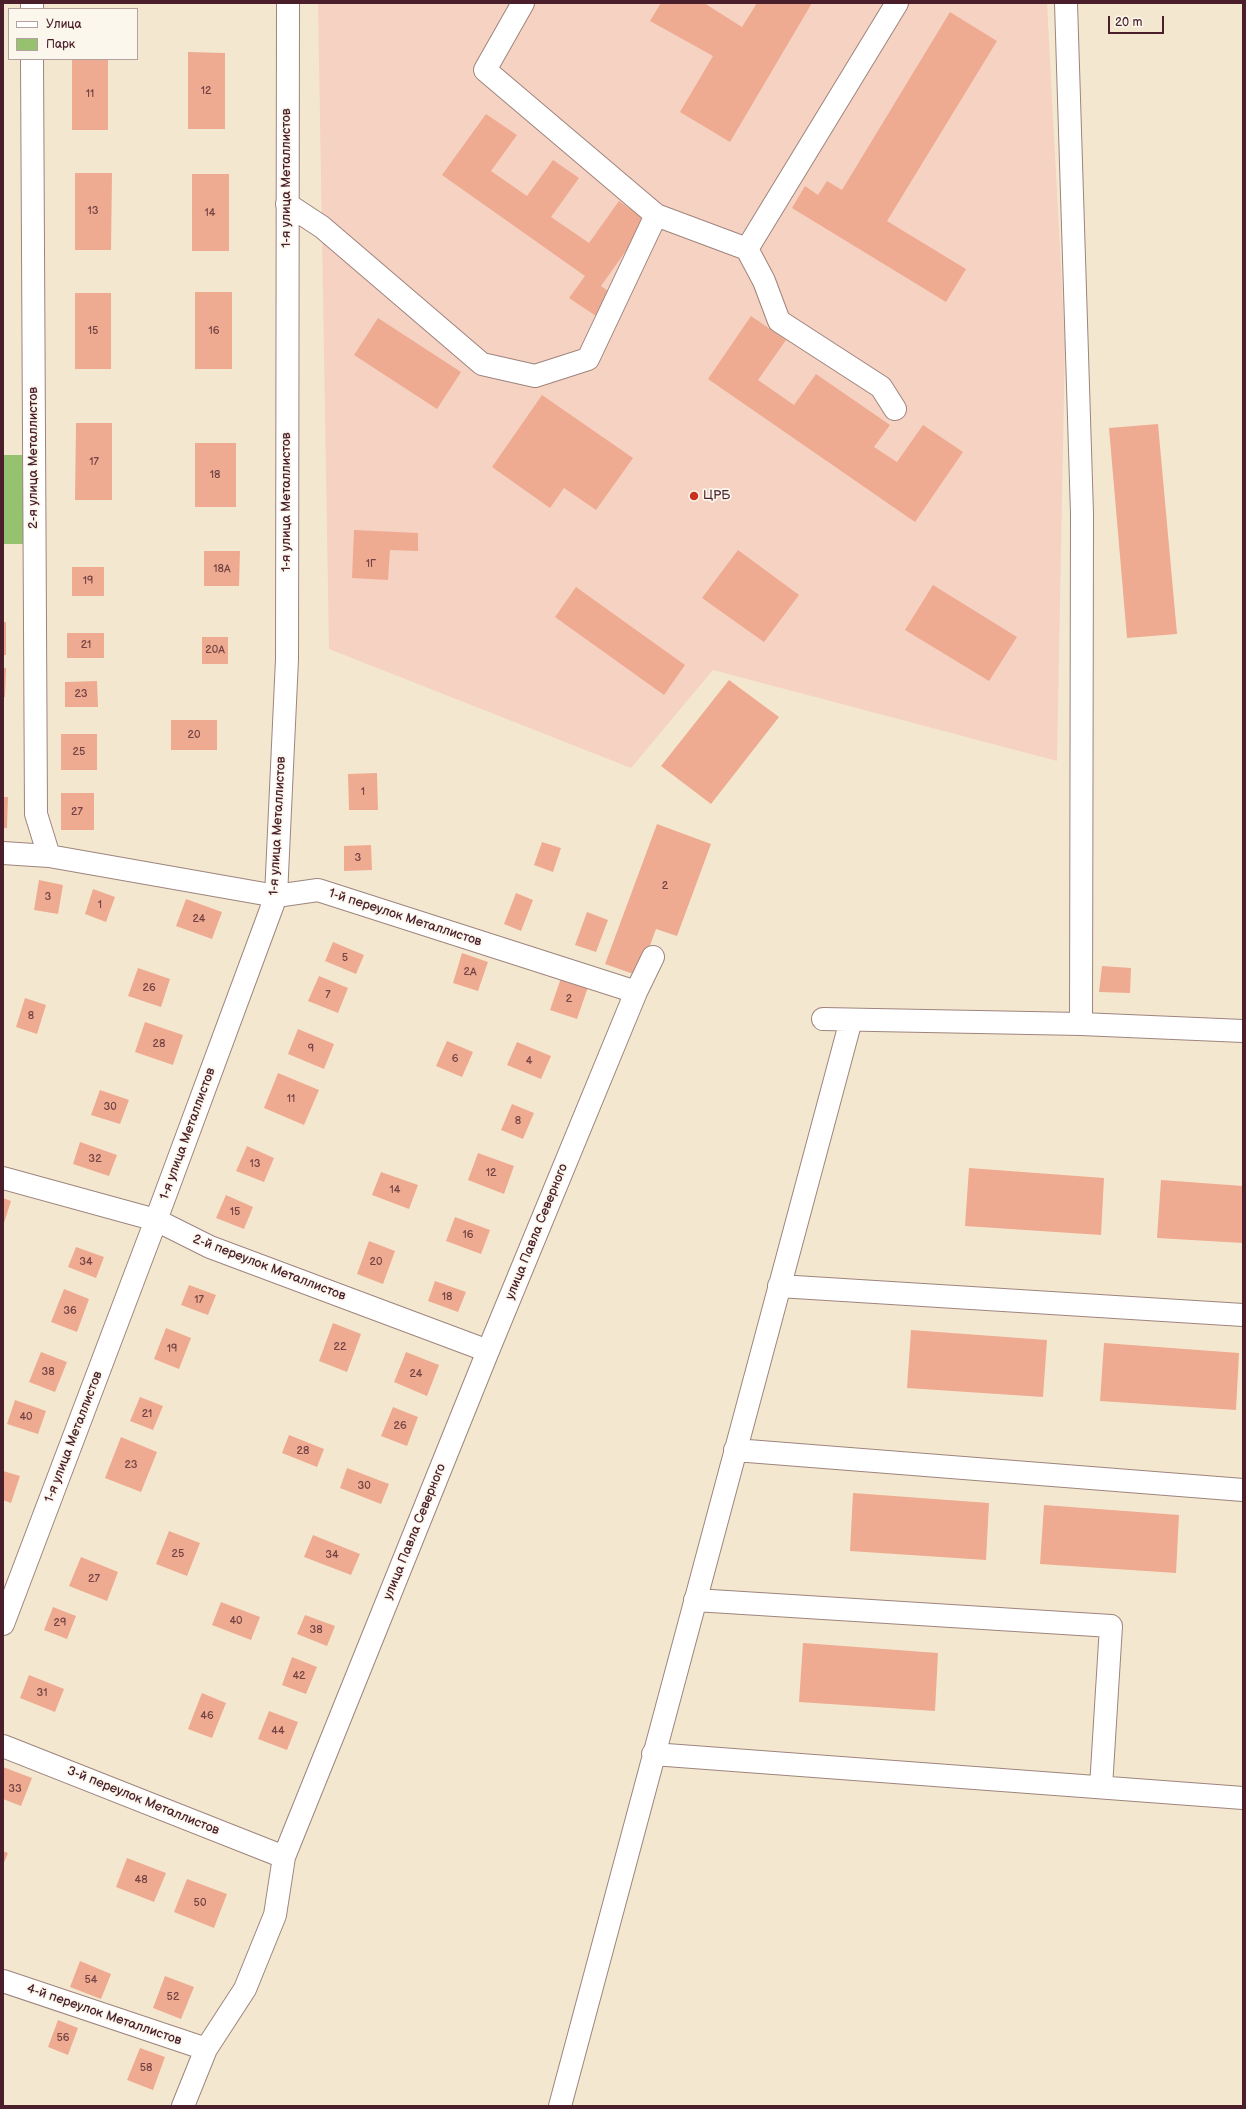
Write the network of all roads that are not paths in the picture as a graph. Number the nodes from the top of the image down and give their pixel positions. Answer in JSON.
{"nodes":[{"id":1,"x":288,"y":3,"type":"edge"},
{"id":2,"x":524,"y":3,"type":"edge"},
{"id":3,"x":897,"y":3,"type":"edge"},
{"id":4,"x":1066,"y":3,"type":"edge"},
{"id":5,"x":32,"y":60,"type":"edge"},
{"id":6,"x":287,"y":204,"type":"junction"},
{"id":7,"x":656,"y":216,"type":"junction"},
{"id":8,"x":747,"y":249,"type":"junction"},
{"id":9,"x":895,"y":409,"type":"dead end"},
{"id":10,"x":3,"y":853,"type":"edge"},
{"id":11,"x":49,"y":856,"type":"junction"},
{"id":12,"x":276,"y":896,"type":"junction"},
{"id":13,"x":653,"y":957,"type":"dead end"},
{"id":14,"x":636,"y":992,"type":"junction"},
{"id":15,"x":823,"y":1019,"type":"dead end"},
{"id":16,"x":850,"y":1020,"type":"junction"},
{"id":17,"x":1081,"y":1024,"type":"junction"},
{"id":18,"x":1243,"y":1031,"type":"edge"},
{"id":19,"x":3,"y":1178,"type":"edge"},
{"id":20,"x":156,"y":1220,"type":"junction"},
{"id":21,"x":779,"y":1286,"type":"junction"},
{"id":22,"x":1243,"y":1315,"type":"edge"},
{"id":23,"x":488,"y":1351,"type":"junction"},
{"id":24,"x":735,"y":1450,"type":"junction"},
{"id":25,"x":1243,"y":1490,"type":"edge"},
{"id":26,"x":695,"y":1600,"type":"junction"},
{"id":27,"x":3,"y":1624,"type":"edge"},
{"id":28,"x":3,"y":1746,"type":"edge"},
{"id":29,"x":653,"y":1754,"type":"junction"},
{"id":30,"x":1101,"y":1787,"type":"junction"},
{"id":31,"x":1243,"y":1798,"type":"edge"},
{"id":32,"x":284,"y":1857,"type":"junction"},
{"id":33,"x":3,"y":1981,"type":"edge"},
{"id":34,"x":206,"y":2050,"type":"junction"},
{"id":35,"x":183,"y":2106,"type":"edge"},
{"id":36,"x":560,"y":2106,"type":"edge"}],
"edges":[{"from":1,"to":6,"type":"street","name":"1-я улица Металлистов"},
{"from":2,"to":7,"type":"street"},
{"from":3,"to":8,"type":"street"},
{"from":4,"to":17,"type":"street"},
{"from":5,"to":11,"type":"street","name":"2-я улица Металлистов"},
{"from":6,"to":7,"type":"street"},
{"from":6,"to":12,"type":"street","name":"1-я улица Металлистов"},
{"from":7,"to":8,"type":"street"},
{"from":8,"to":9,"type":"street"},
{"from":10,"to":11,"type":"street","name":"1-й переулок Металлистов"},
{"from":11,"to":12,"type":"street","name":"1-й переулок Металлистов"},
{"from":12,"to":14,"type":"street","name":"1-й переулок Металлистов"},
{"from":12,"to":20,"type":"street","name":"1-я улица Металлистов"},
{"from":13,"to":14,"type":"street","name":"улица Павла Северного"},
{"from":14,"to":23,"type":"street","name":"улица Павла Северного"},
{"from":15,"to":16,"type":"street"},
{"from":16,"to":17,"type":"street"},
{"from":16,"to":21,"type":"street"},
{"from":17,"to":18,"type":"street"},
{"from":19,"to":20,"type":"street","name":"2-й переулок Металлистов"},
{"from":20,"to":23,"type":"street","name":"2-й переулок Металлистов"},
{"from":20,"to":27,"type":"street","name":"1-я улица Металлистов"},
{"from":21,"to":22,"type":"street"},
{"from":21,"to":24,"type":"street"},
{"from":23,"to":32,"type":"street","name":"улица Павла Северного"},
{"from":24,"to":25,"type":"street"},
{"from":24,"to":26,"type":"street"},
{"from":26,"to":29,"type":"street"},
{"from":26,"to":30,"type":"street"},
{"from":28,"to":32,"type":"street","name":"3-й переулок Металлистов"},
{"from":29,"to":30,"type":"street"},
{"from":29,"to":36,"type":"street"},
{"from":30,"to":31,"type":"street"},
{"from":32,"to":34,"type":"street","name":"улица Павла Северного"},
{"from":33,"to":34,"type":"street","name":"4-й переулок Металлистов"},
{"from":34,"to":35,"type":"street","name":"улица Павла Северного"}]}
